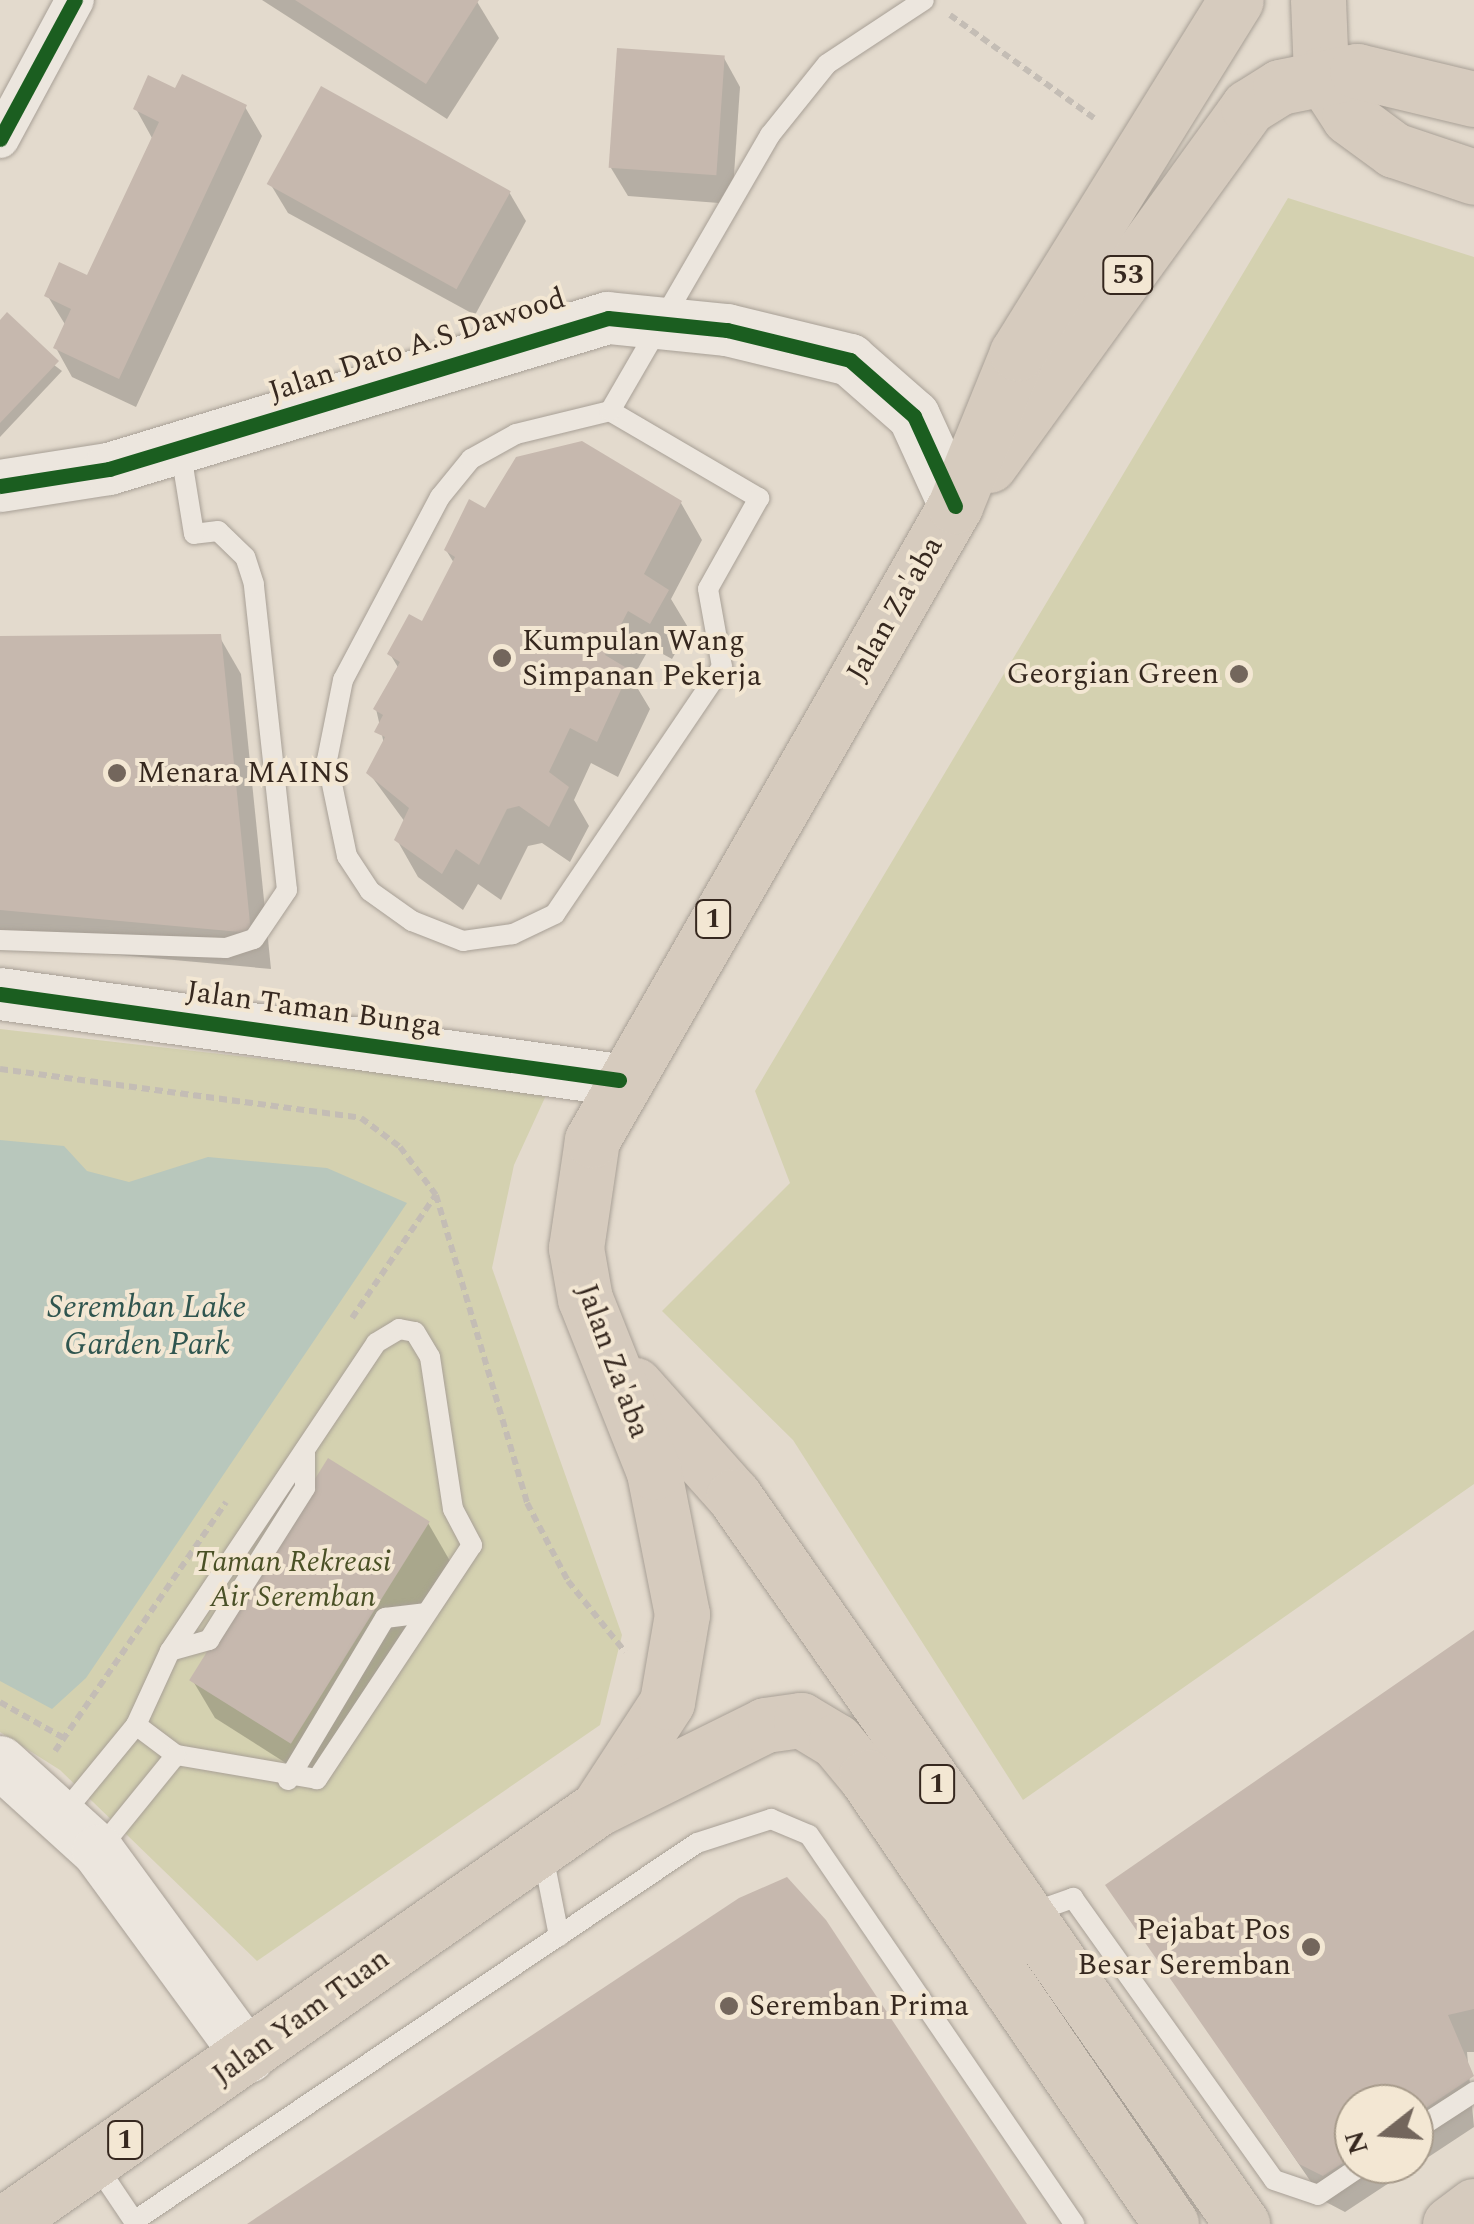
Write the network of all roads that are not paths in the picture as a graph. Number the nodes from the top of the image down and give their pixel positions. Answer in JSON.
{"nodes":[{"id":1,"x":75,"y":0,"type":"edge"},
{"id":2,"x":924,"y":0,"type":"edge"},
{"id":3,"x":1236,"y":0,"type":"edge"},
{"id":4,"x":1318,"y":0,"type":"edge"},
{"id":5,"x":1321,"y":74,"type":"junction"},
{"id":6,"x":1474,"y":98,"type":"edge"},
{"id":7,"x":0,"y":139,"type":"edge"},
{"id":8,"x":1474,"y":176,"type":"edge"},
{"id":9,"x":657,"y":321,"type":"junction"},
{"id":10,"x":610,"y":411,"type":"junction"},
{"id":11,"x":180,"y":448,"type":"junction"},
{"id":12,"x":0,"y":486,"type":"edge"},
{"id":13,"x":955,"y":506,"type":"junction"},
{"id":14,"x":0,"y":940,"type":"edge"},
{"id":15,"x":0,"y":994,"type":"edge"},
{"id":16,"x":619,"y":1080,"type":"junction"},
{"id":17,"x":612,"y":1359,"type":"junction"},
{"id":18,"x":425,"y":1613,"type":"junction"},
{"id":19,"x":136,"y":1725,"type":"junction"},
{"id":20,"x":176,"y":1754,"type":"junction"},
{"id":21,"x":0,"y":1762,"type":"edge"},
{"id":22,"x":288,"y":1780,"type":"junction"},
{"id":23,"x":598,"y":1808,"type":"junction"},
{"id":24,"x":80,"y":1832,"type":"junction"},
{"id":25,"x":541,"y":1844,"type":"junction"},
{"id":26,"x":1027,"y":1914,"type":"junction"},
{"id":27,"x":559,"y":1936,"type":"junction"},
{"id":28,"x":249,"y":2057,"type":"junction"},
{"id":29,"x":1474,"y":2092,"type":"edge"},
{"id":30,"x":1434,"y":2119,"type":"edge"},
{"id":31,"x":94,"y":2161,"type":"junction"},
{"id":32,"x":1334,"y":2184,"type":"edge"},
{"id":33,"x":1474,"y":2206,"type":"edge"},
{"id":34,"x":135,"y":2223,"type":"edge"},
{"id":35,"x":3,"y":2224,"type":"edge"},
{"id":36,"x":1074,"y":2224,"type":"edge"},
{"id":37,"x":1171,"y":2224,"type":"edge"},
{"id":38,"x":1242,"y":2224,"type":"edge"},
{"id":39,"x":1450,"y":2224,"type":"edge"}],
"edges":[{"from":1,"to":7,"type":"street"},
{"from":2,"to":9,"type":"lane"},
{"from":3,"to":13,"type":"highway","name":"Jalan Za'aba","number":"1"},
{"from":4,"to":5,"type":"highway"},
{"from":5,"to":6,"type":"highway","number":"53"},
{"from":5,"to":8,"type":"highway"},
{"from":5,"to":13,"type":"highway","name":"Jalan Za'aba","number":"53"},
{"from":9,"to":10,"type":"lane"},
{"from":9,"to":11,"type":"street","name":"Jalan Dato A.S Dawood"},
{"from":9,"to":13,"type":"street","name":"Jalan Dato A.S Dawood"},
{"from":10,"to":10,"type":"lane"},
{"from":11,"to":12,"type":"street","name":"Jalan Dato A.S Dawood"},
{"from":11,"to":14,"type":"lane"},
{"from":13,"to":16,"type":"highway","name":"Jalan Za'aba","number":"1"},
{"from":15,"to":16,"type":"street","name":"Jalan Taman Bunga"},
{"from":16,"to":17,"type":"highway","name":"Jalan Za'aba","number":"1"},
{"from":17,"to":23,"type":"highway","name":"Jalan Za'aba","number":"1"},
{"from":17,"to":26,"type":"highway","number":"1"},
{"from":18,"to":19,"type":"lane"},
{"from":18,"to":22,"type":"lane"},
{"from":18,"to":22,"type":"lane"},
{"from":19,"to":20,"type":"lane"},
{"from":19,"to":24,"type":"lane"},
{"from":20,"to":22,"type":"lane"},
{"from":20,"to":24,"type":"lane"},
{"from":21,"to":24,"type":"street"},
{"from":23,"to":25,"type":"highway","name":"Jalan Yam Tuan","number":"1"},
{"from":23,"to":37,"type":"highway","number":"1"},
{"from":24,"to":28,"type":"street"},
{"from":25,"to":27,"type":"lane"},
{"from":25,"to":28,"type":"highway","name":"Jalan Yam Tuan","number":"1"},
{"from":26,"to":32,"type":"lane"},
{"from":26,"to":38,"type":"highway","number":"1"},
{"from":27,"to":34,"type":"lane"},
{"from":27,"to":36,"type":"lane"},
{"from":28,"to":31,"type":"highway","name":"Jalan Yam Tuan","number":"1"},
{"from":29,"to":30,"type":"lane"},
{"from":31,"to":34,"type":"lane"},
{"from":31,"to":35,"type":"highway","name":"Jalan Yam Tuan","number":"1"},
{"from":33,"to":39,"type":"highway"}]}
